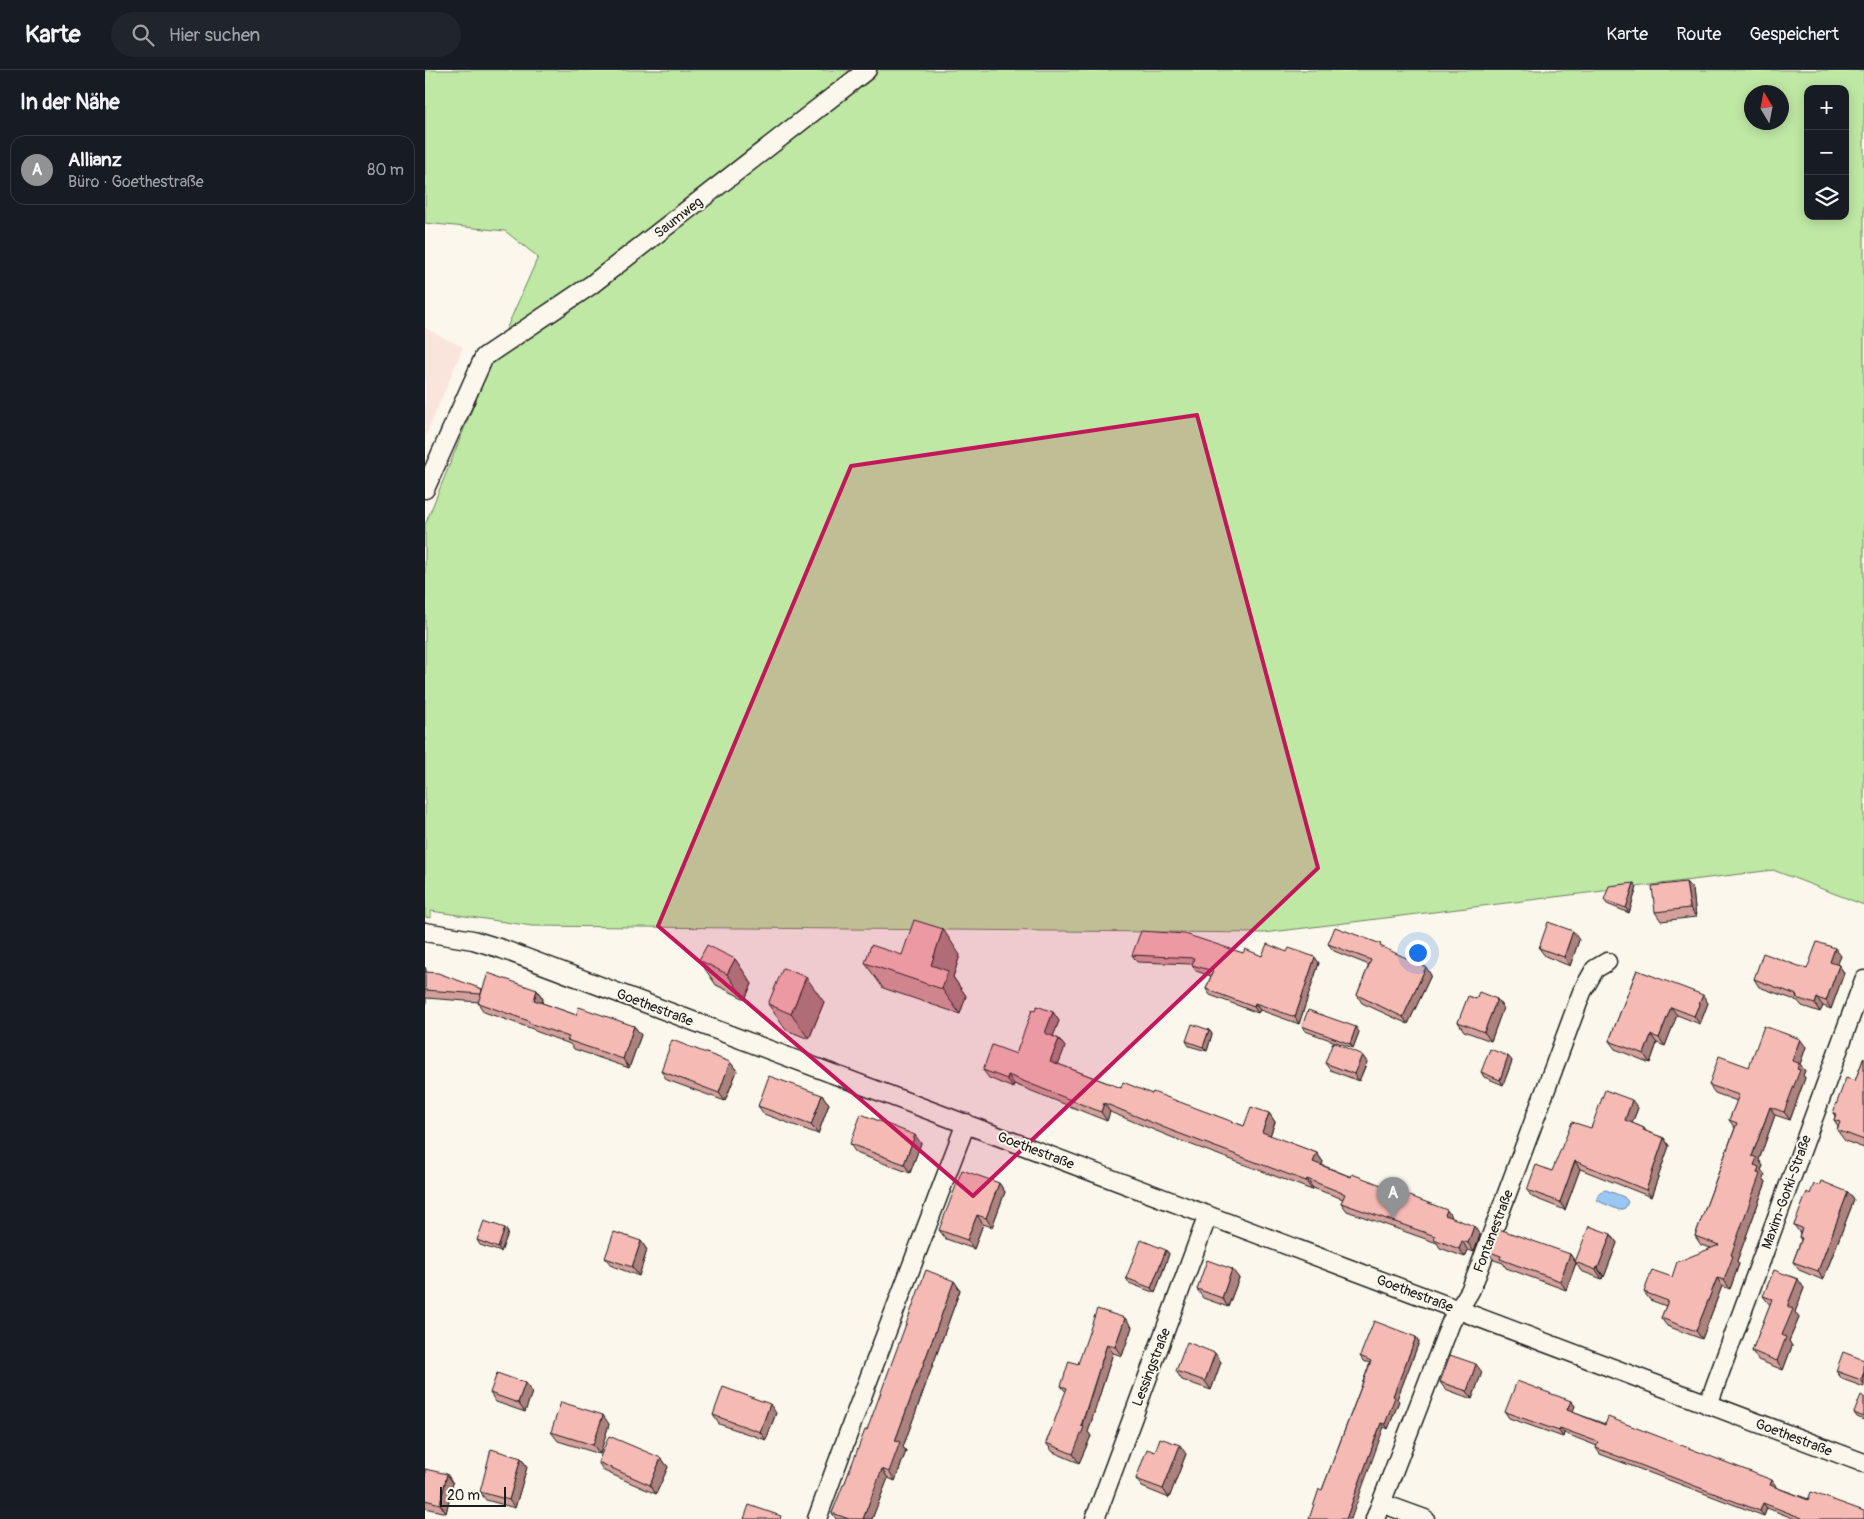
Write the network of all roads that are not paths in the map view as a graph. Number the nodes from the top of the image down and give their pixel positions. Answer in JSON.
{"nodes":[{"id":1,"x":867,"y":70,"type":"edge"},
{"id":2,"x":425,"y":489,"type":"edge"},
{"id":3,"x":425,"y":932,"type":"edge"},
{"id":4,"x":1607,"y":962,"type":"dead end"},
{"id":5,"x":1864,"y":980,"type":"edge"},
{"id":6,"x":966,"y":1124,"type":"junction"},
{"id":7,"x":1208,"y":1215,"type":"junction"},
{"id":8,"x":1458,"y":1309,"type":"junction"},
{"id":9,"x":1708,"y":1405,"type":"junction"},
{"id":10,"x":1864,"y":1463,"type":"edge"},
{"id":11,"x":1378,"y":1511,"type":"edge"},
{"id":12,"x":817,"y":1519,"type":"edge"},
{"id":13,"x":1095,"y":1519,"type":"edge"},
{"id":14,"x":1425,"y":1519,"type":"edge"}],
"edges":[{"from":1,"to":2,"type":"street","name":"Saumweg"},
{"from":3,"to":6,"type":"street","name":"Goethestraße"},
{"from":4,"to":8,"type":"street","name":"Fontanestraße"},
{"from":5,"to":9,"type":"street","name":"Maxim-Gorki-Straße"},
{"from":6,"to":7,"type":"street","name":"Goethestraße"},
{"from":6,"to":12,"type":"street"},
{"from":7,"to":8,"type":"street","name":"Goethestraße"},
{"from":7,"to":13,"type":"street","name":"Lessingstraße"},
{"from":8,"to":9,"type":"street","name":"Goethestraße"},
{"from":8,"to":11,"type":"street","name":"Fontanestraße"},
{"from":9,"to":10,"type":"street","name":"Goethestraße"},
{"from":11,"to":14,"type":"street","name":"Fontanestraße"}]}
